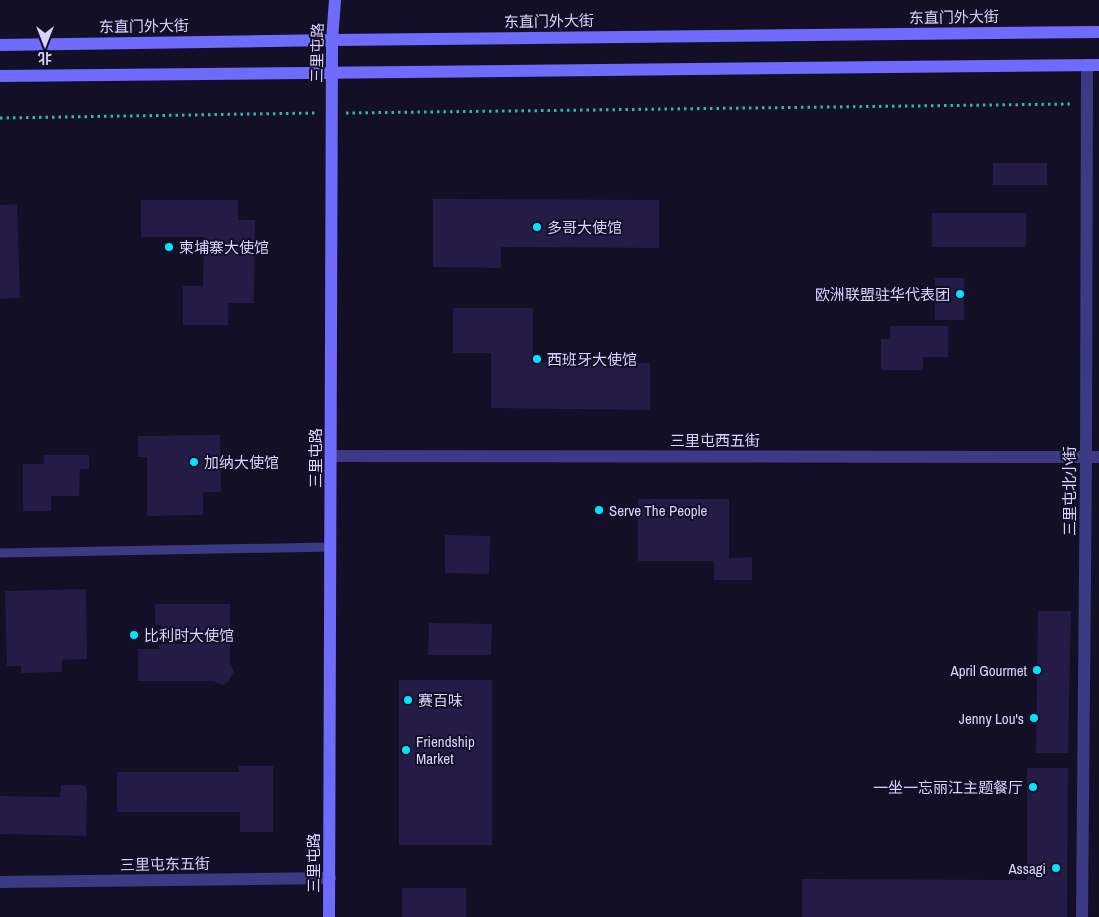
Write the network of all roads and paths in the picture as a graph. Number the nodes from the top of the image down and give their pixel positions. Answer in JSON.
{"nodes":[{"id":1,"x":335,"y":0,"type":"edge"},
{"id":2,"x":1099,"y":32,"type":"edge"},
{"id":3,"x":332,"y":40,"type":"junction"},
{"id":4,"x":0,"y":45,"type":"edge"},
{"id":5,"x":1093,"y":65,"type":"edge"},
{"id":6,"x":332,"y":73,"type":"junction"},
{"id":7,"x":0,"y":76,"type":"edge"},
{"id":8,"x":1087,"y":104,"type":"junction"},
{"id":9,"x":332,"y":113,"type":"junction"},
{"id":10,"x":0,"y":118,"type":"edge"},
{"id":11,"x":331,"y":456,"type":"junction"},
{"id":12,"x":1092,"y":457,"type":"edge"},
{"id":13,"x":331,"y":548,"type":"junction"},
{"id":14,"x":0,"y":553,"type":"edge"},
{"id":15,"x":330,"y":878,"type":"junction"},
{"id":16,"x":0,"y":882,"type":"edge"},
{"id":17,"x":329,"y":917,"type":"edge"},
{"id":18,"x":1082,"y":917,"type":"edge"}],
"edges":[{"from":1,"to":3,"type":"main road","name":"三里屯路"},
{"from":2,"to":3,"type":"main road","name":"东直门外大街"},
{"from":3,"to":4,"type":"main road","name":"东直门外大街"},
{"from":3,"to":6,"type":"main road","name":"三里屯路"},
{"from":5,"to":6,"type":"main road"},
{"from":5,"to":8,"type":"street","name":"三里屯北小街"},
{"from":6,"to":7,"type":"main road"},
{"from":6,"to":9,"type":"main road","name":"三里屯路"},
{"from":8,"to":9,"type":"path"},
{"from":8,"to":12,"type":"street","name":"三里屯北小街"},
{"from":9,"to":10,"type":"path"},
{"from":9,"to":11,"type":"main road","name":"三里屯路"},
{"from":11,"to":12,"type":"street","name":"三里屯西五街"},
{"from":11,"to":13,"type":"main road","name":"三里屯路"},
{"from":12,"to":18,"type":"street","name":"三里屯北小街"},
{"from":13,"to":14,"type":"lane"},
{"from":13,"to":15,"type":"main road","name":"三里屯路"},
{"from":15,"to":16,"type":"street","name":"三里屯东五街"},
{"from":15,"to":17,"type":"main road","name":"三里屯路"}]}
